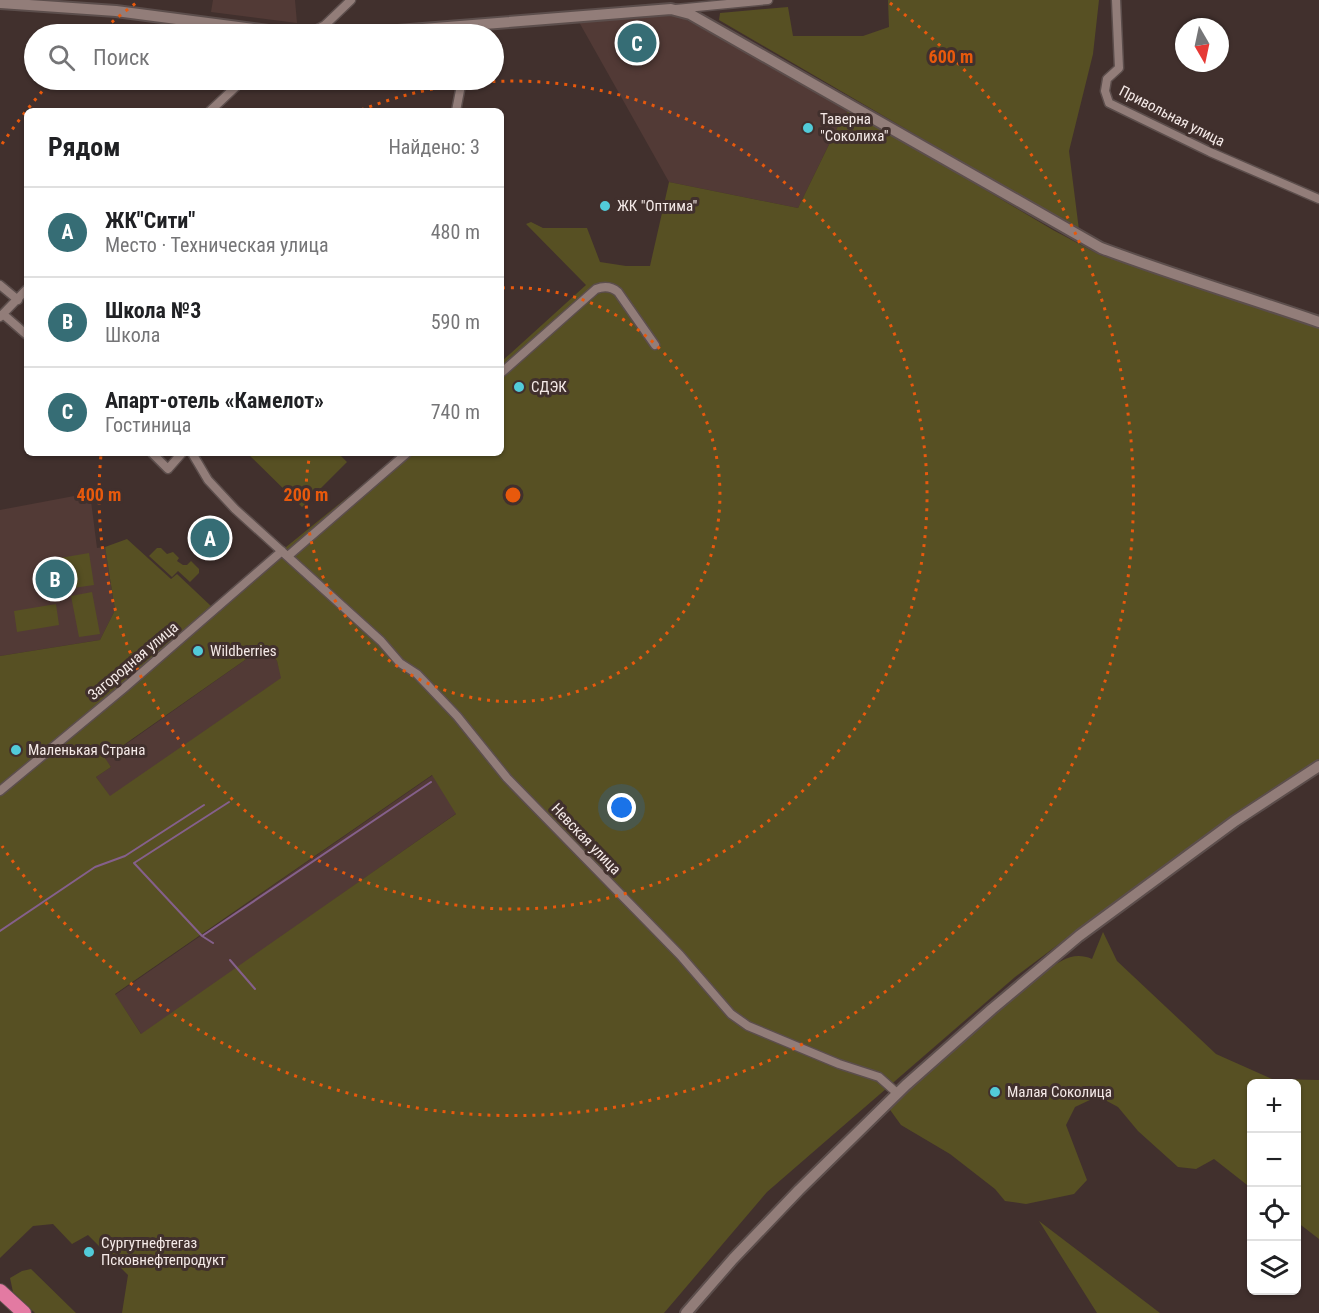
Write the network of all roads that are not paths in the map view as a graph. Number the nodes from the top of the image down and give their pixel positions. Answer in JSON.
{"nodes":[{"id":1,"x":351,"y":0,"type":"edge"},
{"id":2,"x":768,"y":0,"type":"edge"},
{"id":3,"x":1116,"y":0,"type":"edge"},
{"id":4,"x":0,"y":3,"type":"edge"},
{"id":5,"x":712,"y":5,"type":"junction"},
{"id":6,"x":671,"y":9,"type":"junction"},
{"id":7,"x":707,"y":22,"type":"junction"},
{"id":8,"x":207,"y":24,"type":"edge"},
{"id":9,"x":326,"y":24,"type":"edge"},
{"id":10,"x":504,"y":26,"type":"edge"},
{"id":11,"x":232,"y":90,"type":"edge"},
{"id":12,"x":460,"y":90,"type":"edge"},
{"id":13,"x":213,"y":108,"type":"edge"},
{"id":14,"x":457,"y":108,"type":"edge"},
{"id":15,"x":1319,"y":199,"type":"edge"},
{"id":16,"x":0,"y":285,"type":"edge"},
{"id":17,"x":24,"y":293,"type":"edge"},
{"id":18,"x":18,"y":300,"type":"junction"},
{"id":19,"x":2,"y":316,"type":"edge"},
{"id":20,"x":1319,"y":321,"type":"edge"},
{"id":21,"x":24,"y":333,"type":"edge"},
{"id":22,"x":655,"y":345,"type":"dead end"},
{"id":23,"x":504,"y":370,"type":"edge"},
{"id":24,"x":156,"y":456,"type":"edge"},
{"id":25,"x":179,"y":456,"type":"edge"},
{"id":26,"x":194,"y":456,"type":"edge"},
{"id":27,"x":403,"y":456,"type":"edge"},
{"id":28,"x":285,"y":554,"type":"junction"},
{"id":29,"x":1319,"y":766,"type":"edge"},
{"id":30,"x":0,"y":791,"type":"edge"},
{"id":31,"x":897,"y":1094,"type":"junction"},
{"id":32,"x":0,"y":1291,"type":"edge"},
{"id":33,"x":24,"y":1313,"type":"edge"},
{"id":34,"x":686,"y":1313,"type":"edge"}],
"edges":[{"from":1,"to":9,"type":"street"},
{"from":2,"to":5,"type":"street"},
{"from":3,"to":15,"type":"street","name":"Привольная улица"},
{"from":4,"to":8,"type":"street"},
{"from":5,"to":6,"type":"street"},
{"from":5,"to":7,"type":"street"},
{"from":6,"to":7,"type":"street"},
{"from":6,"to":10,"type":"street"},
{"from":7,"to":20,"type":"street"},
{"from":11,"to":13,"type":"street"},
{"from":12,"to":14,"type":"street"},
{"from":16,"to":18,"type":"street"},
{"from":17,"to":18,"type":"street"},
{"from":18,"to":19,"type":"street"},
{"from":19,"to":21,"type":"street"},
{"from":22,"to":23,"type":"street"},
{"from":24,"to":25,"type":"street"},
{"from":26,"to":28,"type":"street","name":"Невская улица"},
{"from":27,"to":28,"type":"street","name":"Загородная улица"},
{"from":28,"to":30,"type":"street","name":"Загородная улица"},
{"from":28,"to":31,"type":"street","name":"Невская улица"},
{"from":29,"to":31,"type":"street"},
{"from":31,"to":34,"type":"street"},
{"from":32,"to":33,"type":"highway"}]}
